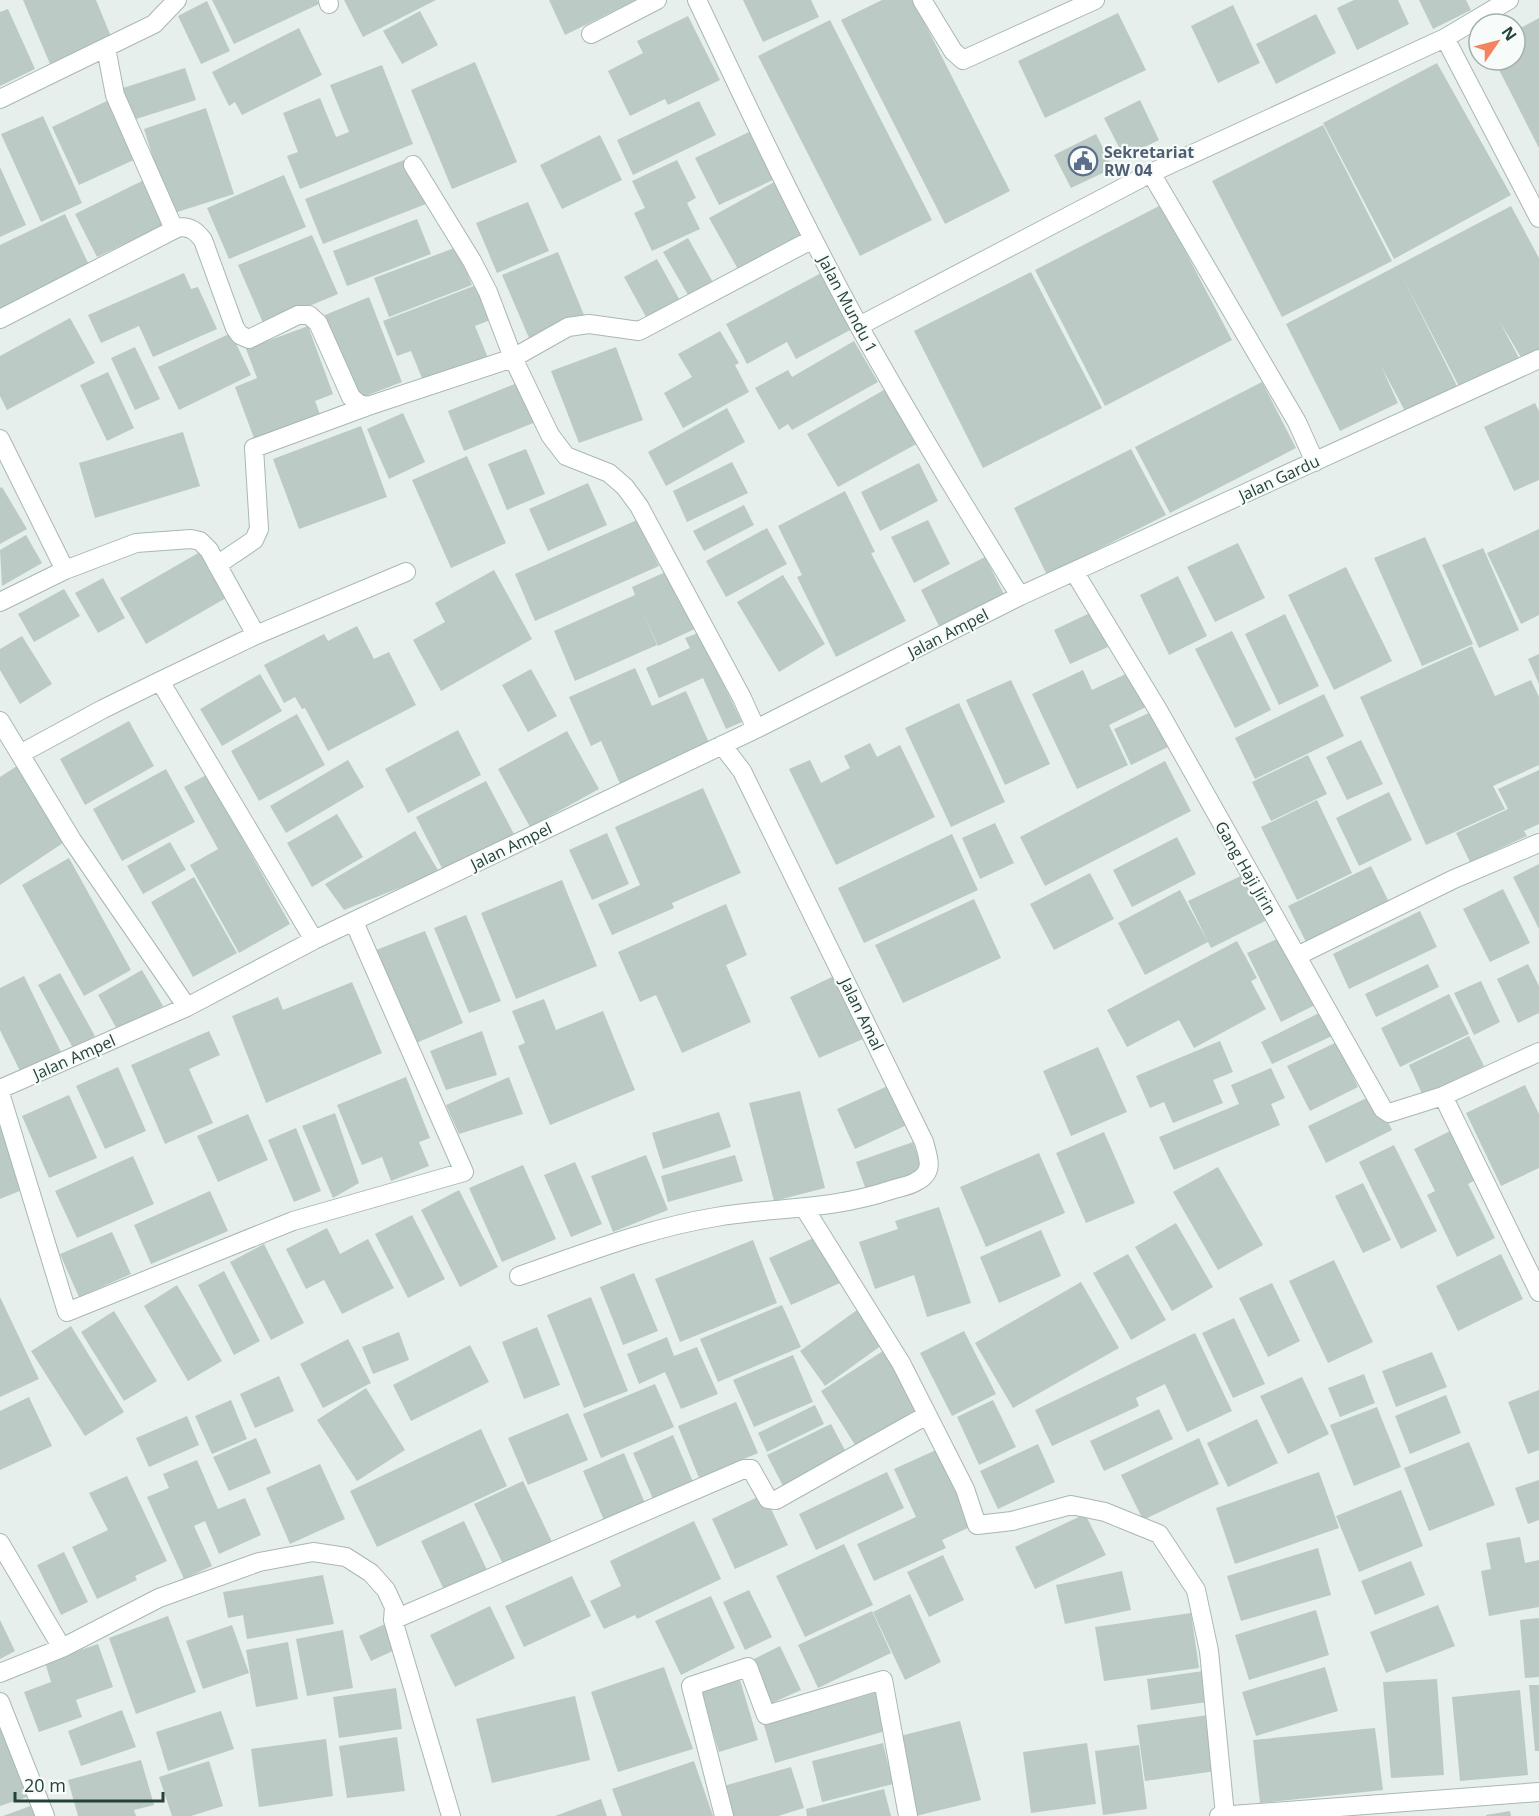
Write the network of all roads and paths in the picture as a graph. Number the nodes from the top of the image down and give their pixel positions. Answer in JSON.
{"nodes":[{"id":1,"x":177,"y":0,"type":"edge"},
{"id":2,"x":657,"y":0,"type":"edge"},
{"id":3,"x":697,"y":0,"type":"edge"},
{"id":4,"x":922,"y":0,"type":"edge"},
{"id":5,"x":1095,"y":0,"type":"edge"},
{"id":6,"x":1509,"y":0,"type":"edge"},
{"id":7,"x":591,"y":34,"type":"dead end"},
{"id":8,"x":1445,"y":38,"type":"junction"},
{"id":9,"x":106,"y":48,"type":"junction"},
{"id":10,"x":0,"y":99,"type":"edge"},
{"id":11,"x":413,"y":165,"type":"dead end"},
{"id":12,"x":1151,"y":173,"type":"junction"},
{"id":13,"x":1539,"y":218,"type":"edge"},
{"id":14,"x":174,"y":229,"type":"junction"},
{"id":15,"x":813,"y":239,"type":"junction"},
{"id":16,"x":0,"y":319,"type":"edge"},
{"id":17,"x":859,"y":326,"type":"junction"},
{"id":18,"x":513,"y":358,"type":"junction"},
{"id":19,"x":1537,"y":365,"type":"edge"},
{"id":20,"x":368,"y":406,"type":"junction"},
{"id":21,"x":0,"y":439,"type":"edge"},
{"id":22,"x":1315,"y":462,"type":"junction"},
{"id":23,"x":217,"y":565,"type":"junction"},
{"id":24,"x":65,"y":570,"type":"junction"},
{"id":25,"x":406,"y":572,"type":"dead end"},
{"id":26,"x":1075,"y":573,"type":"junction"},
{"id":27,"x":1020,"y":597,"type":"junction"},
{"id":28,"x":0,"y":602,"type":"edge"},
{"id":29,"x":256,"y":635,"type":"junction"},
{"id":30,"x":160,"y":681,"type":"junction"},
{"id":31,"x":0,"y":721,"type":"edge"},
{"id":32,"x":756,"y":729,"type":"junction"},
{"id":33,"x":722,"y":745,"type":"junction"},
{"id":34,"x":20,"y":754,"type":"junction"},
{"id":35,"x":1539,"y":843,"type":"edge"},
{"id":36,"x":354,"y":922,"type":"junction"},
{"id":37,"x":315,"y":940,"type":"junction"},
{"id":38,"x":1297,"y":956,"type":"junction"},
{"id":39,"x":187,"y":1008,"type":"junction"},
{"id":40,"x":1539,"y":1052,"type":"edge"},
{"id":41,"x":0,"y":1091,"type":"edge"},
{"id":42,"x":1443,"y":1096,"type":"junction"},
{"id":43,"x":805,"y":1209,"type":"junction"},
{"id":44,"x":519,"y":1276,"type":"dead end"},
{"id":45,"x":1539,"y":1292,"type":"edge"},
{"id":46,"x":927,"y":1415,"type":"junction"},
{"id":47,"x":0,"y":1543,"type":"edge"},
{"id":48,"x":393,"y":1620,"type":"junction"},
{"id":49,"x":62,"y":1648,"type":"junction"},
{"id":50,"x":0,"y":1673,"type":"edge"},
{"id":51,"x":0,"y":1702,"type":"edge"},
{"id":52,"x":1539,"y":1792,"type":"edge"},
{"id":53,"x":45,"y":1816,"type":"edge"},
{"id":54,"x":451,"y":1816,"type":"edge"},
{"id":55,"x":723,"y":1816,"type":"edge"},
{"id":56,"x":908,"y":1816,"type":"edge"},
{"id":57,"x":1222,"y":1816,"type":"edge"}],
"edges":[{"from":1,"to":9,"type":"street"},
{"from":2,"to":7,"type":"street"},
{"from":3,"to":15,"type":"street","name":"Jalan Mundu 1"},
{"from":4,"to":5,"type":"street"},
{"from":6,"to":8,"type":"street"},
{"from":8,"to":12,"type":"street"},
{"from":8,"to":13,"type":"street"},
{"from":9,"to":10,"type":"street"},
{"from":9,"to":14,"type":"street"},
{"from":11,"to":18,"type":"street"},
{"from":12,"to":17,"type":"street"},
{"from":12,"to":22,"type":"street"},
{"from":14,"to":16,"type":"street"},
{"from":14,"to":20,"type":"street"},
{"from":15,"to":17,"type":"street","name":"Jalan Mundu 1"},
{"from":15,"to":18,"type":"street"},
{"from":17,"to":27,"type":"street","name":"Jalan Mundu 1"},
{"from":18,"to":20,"type":"street"},
{"from":18,"to":32,"type":"street"},
{"from":19,"to":22,"type":"street","name":"Jalan Gardu"},
{"from":20,"to":23,"type":"street"},
{"from":21,"to":24,"type":"street"},
{"from":22,"to":26,"type":"street","name":"Jalan Gardu"},
{"from":23,"to":24,"type":"street"},
{"from":23,"to":29,"type":"street"},
{"from":24,"to":28,"type":"street"},
{"from":25,"to":29,"type":"street"},
{"from":26,"to":27,"type":"street","name":"Jalan Gardu"},
{"from":26,"to":38,"type":"street","name":"Gang Haji Jirin"},
{"from":27,"to":32,"type":"street","name":"Jalan Ampel"},
{"from":29,"to":30,"type":"street"},
{"from":30,"to":34,"type":"street"},
{"from":30,"to":37,"type":"street"},
{"from":31,"to":34,"type":"street"},
{"from":32,"to":33,"type":"street","name":"Jalan Ampel"},
{"from":33,"to":36,"type":"street","name":"Jalan Ampel"},
{"from":33,"to":43,"type":"street","name":"Jalan Amal"},
{"from":34,"to":39,"type":"street"},
{"from":35,"to":38,"type":"street"},
{"from":36,"to":37,"type":"street","name":"Jalan Ampel"},
{"from":36,"to":41,"type":"street"},
{"from":37,"to":39,"type":"street","name":"Jalan Ampel"},
{"from":38,"to":42,"type":"street","name":"Gang Haji Jirin"},
{"from":39,"to":41,"type":"street","name":"Jalan Ampel"},
{"from":40,"to":42,"type":"street"},
{"from":42,"to":45,"type":"street"},
{"from":43,"to":44,"type":"street"},
{"from":43,"to":46,"type":"street"},
{"from":46,"to":48,"type":"street"},
{"from":46,"to":57,"type":"street"},
{"from":47,"to":49,"type":"street"},
{"from":48,"to":49,"type":"street"},
{"from":48,"to":54,"type":"street"},
{"from":49,"to":50,"type":"street"},
{"from":51,"to":53,"type":"street"},
{"from":52,"to":57,"type":"street"},
{"from":55,"to":56,"type":"street"}]}
